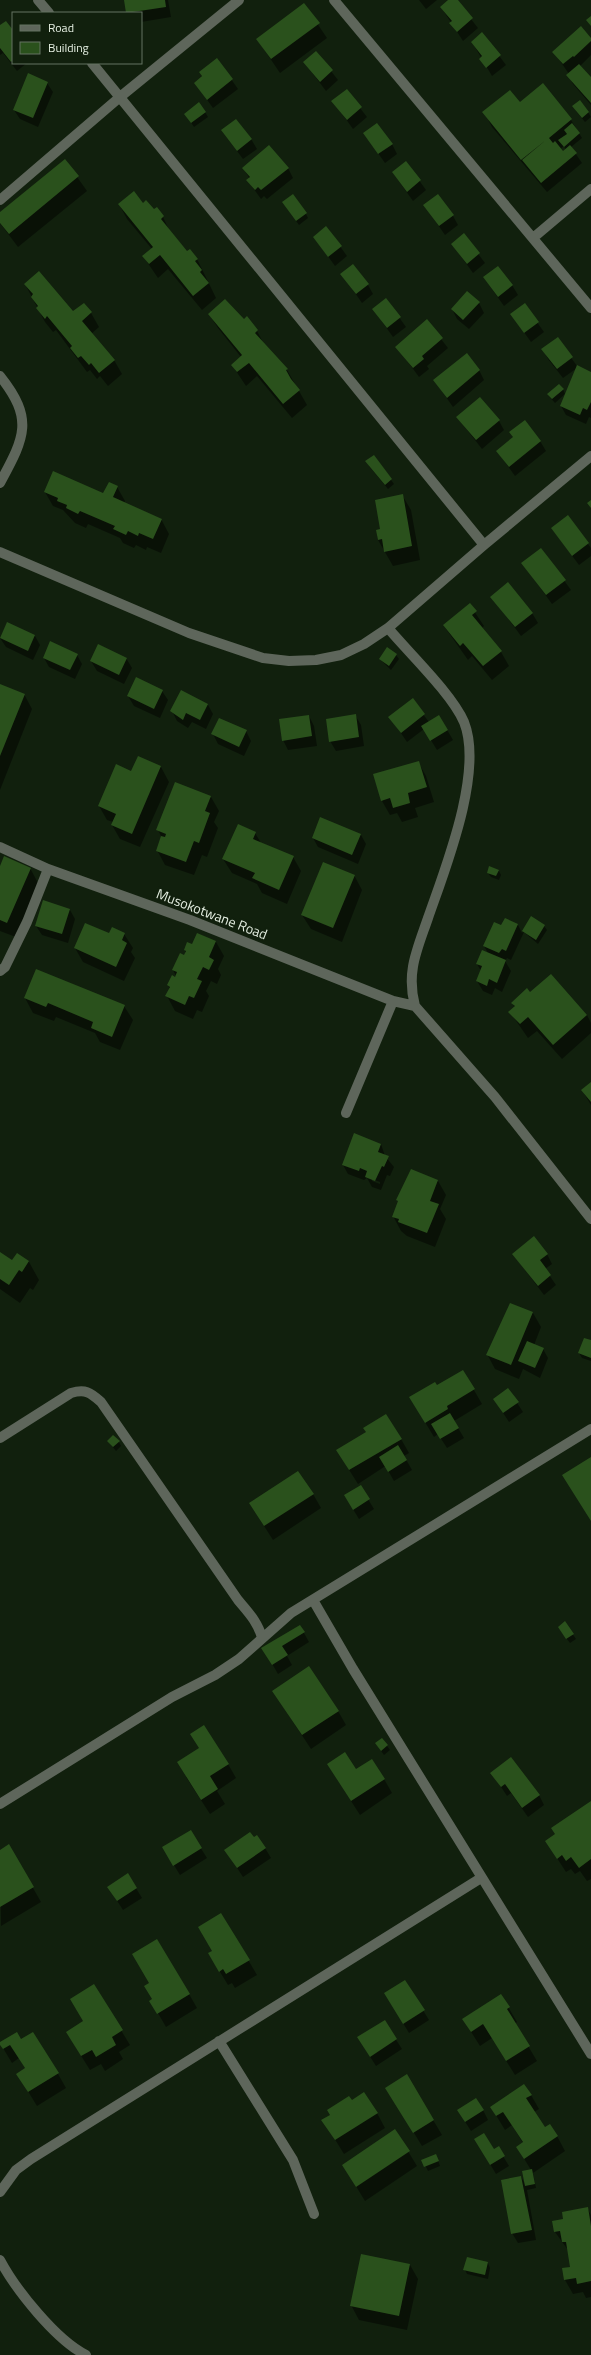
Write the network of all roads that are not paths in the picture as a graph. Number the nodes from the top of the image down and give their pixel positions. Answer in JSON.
{"nodes":[{"id":1,"x":38,"y":0,"type":"edge"},
{"id":2,"x":239,"y":0,"type":"edge"},
{"id":3,"x":334,"y":0,"type":"edge"},
{"id":4,"x":48,"y":12,"type":"edge"},
{"id":5,"x":93,"y":64,"type":"edge"},
{"id":6,"x":120,"y":97,"type":"junction"},
{"id":7,"x":591,"y":189,"type":"edge"},
{"id":8,"x":0,"y":200,"type":"edge"},
{"id":9,"x":533,"y":238,"type":"junction"},
{"id":10,"x":591,"y":308,"type":"edge"},
{"id":11,"x":0,"y":376,"type":"edge"},
{"id":12,"x":591,"y":456,"type":"edge"},
{"id":13,"x":0,"y":483,"type":"edge"},
{"id":14,"x":484,"y":545,"type":"junction"},
{"id":15,"x":0,"y":552,"type":"edge"},
{"id":16,"x":388,"y":628,"type":"junction"},
{"id":17,"x":0,"y":847,"type":"edge"},
{"id":18,"x":48,"y":869,"type":"junction"},
{"id":19,"x":0,"y":971,"type":"edge"},
{"id":20,"x":393,"y":1001,"type":"junction"},
{"id":21,"x":415,"y":1006,"type":"junction"},
{"id":22,"x":346,"y":1113,"type":"dead end"},
{"id":23,"x":591,"y":1219,"type":"edge"},
{"id":24,"x":591,"y":1429,"type":"edge"},
{"id":25,"x":0,"y":1438,"type":"edge"},
{"id":26,"x":313,"y":1600,"type":"junction"},
{"id":27,"x":262,"y":1638,"type":"junction"},
{"id":28,"x":0,"y":1804,"type":"edge"},
{"id":29,"x":481,"y":1878,"type":"junction"},
{"id":30,"x":219,"y":2041,"type":"junction"},
{"id":31,"x":591,"y":2054,"type":"edge"},
{"id":32,"x":0,"y":2192,"type":"edge"},
{"id":33,"x":314,"y":2214,"type":"dead end"},
{"id":34,"x":0,"y":2260,"type":"edge"},
{"id":35,"x":86,"y":2355,"type":"edge"}],
"edges":[{"from":1,"to":4,"type":"street"},
{"from":2,"to":6,"type":"street"},
{"from":3,"to":9,"type":"street"},
{"from":5,"to":6,"type":"street"},
{"from":6,"to":8,"type":"street"},
{"from":6,"to":14,"type":"street"},
{"from":7,"to":9,"type":"street"},
{"from":9,"to":10,"type":"street"},
{"from":11,"to":13,"type":"street"},
{"from":12,"to":14,"type":"street"},
{"from":14,"to":16,"type":"street"},
{"from":15,"to":16,"type":"street"},
{"from":16,"to":21,"type":"street"},
{"from":17,"to":18,"type":"street","name":"Musokotwane Road"},
{"from":18,"to":19,"type":"street"},
{"from":18,"to":20,"type":"street","name":"Musokotwane Road"},
{"from":20,"to":21,"type":"street","name":"Musokotwane Road"},
{"from":20,"to":22,"type":"street"},
{"from":21,"to":23,"type":"street"},
{"from":24,"to":26,"type":"street"},
{"from":25,"to":27,"type":"street"},
{"from":26,"to":27,"type":"street"},
{"from":26,"to":29,"type":"street"},
{"from":27,"to":28,"type":"street"},
{"from":29,"to":30,"type":"street"},
{"from":29,"to":31,"type":"street"},
{"from":30,"to":32,"type":"street"},
{"from":30,"to":33,"type":"street"},
{"from":34,"to":35,"type":"street"}]}
